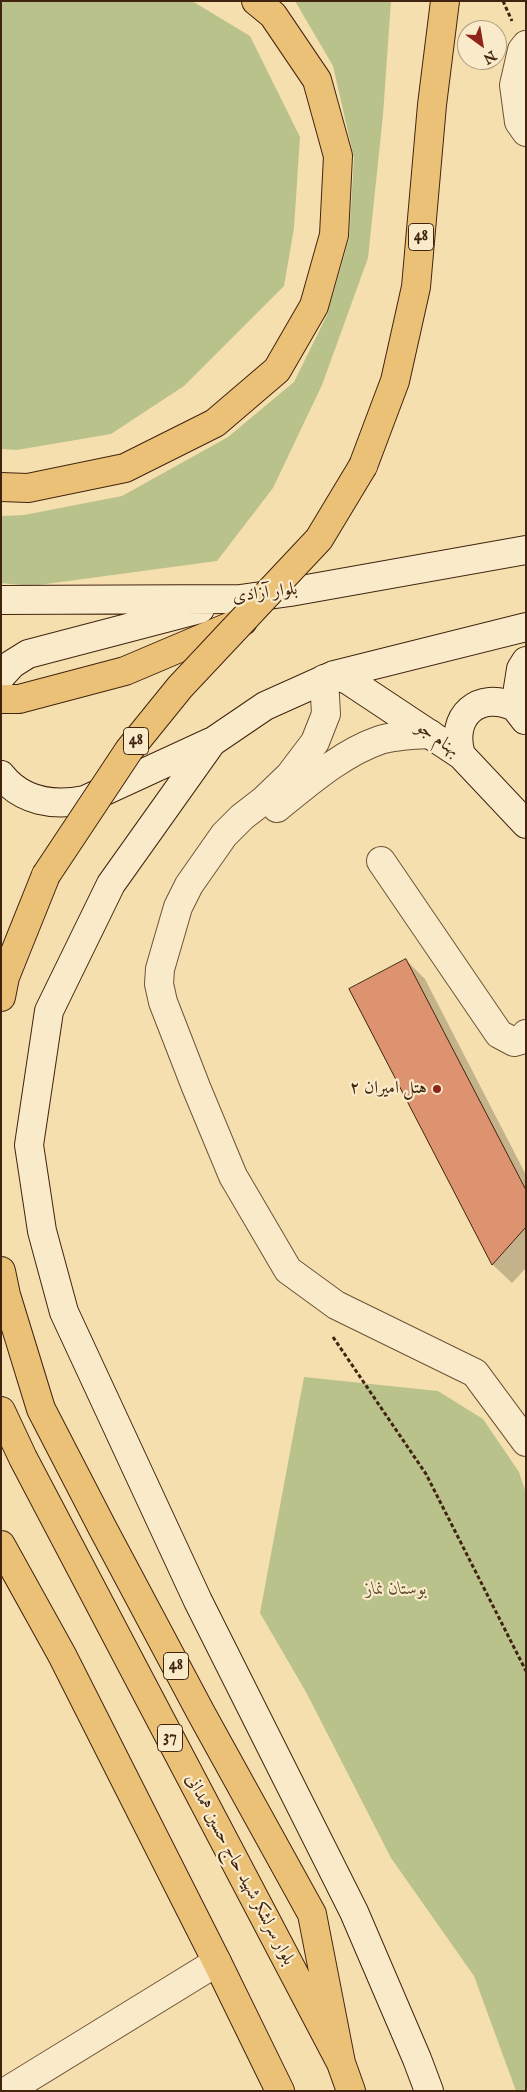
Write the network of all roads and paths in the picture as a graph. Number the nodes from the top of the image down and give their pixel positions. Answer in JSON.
{"nodes":[{"id":1,"x":256,"y":1,"type":"edge"},
{"id":2,"x":445,"y":1,"type":"edge"},
{"id":3,"x":524,"y":48,"type":"edge"},
{"id":4,"x":526,"y":132,"type":"edge"},
{"id":5,"x":1,"y":487,"type":"edge"},
{"id":6,"x":526,"y":550,"type":"edge"},
{"id":7,"x":1,"y":600,"type":"edge"},
{"id":8,"x":242,"y":609,"type":"junction"},
{"id":9,"x":526,"y":627,"type":"edge"},
{"id":10,"x":526,"y":661,"type":"edge"},
{"id":11,"x":1,"y":676,"type":"edge"},
{"id":12,"x":329,"y":677,"type":"junction"},
{"id":13,"x":1,"y":699,"type":"edge"},
{"id":14,"x":521,"y":714,"type":"edge"},
{"id":15,"x":430,"y":734,"type":"junction"},
{"id":16,"x":212,"y":742,"type":"junction"},
{"id":17,"x":461,"y":754,"type":"junction"},
{"id":18,"x":1,"y":775,"type":"edge"},
{"id":19,"x":526,"y":824,"type":"edge"},
{"id":20,"x":381,"y":862,"type":"dead end"},
{"id":21,"x":1,"y":997,"type":"edge"},
{"id":22,"x":526,"y":1034,"type":"edge"},
{"id":23,"x":196,"y":1087,"type":"junction"},
{"id":24,"x":1,"y":1271,"type":"edge"},
{"id":25,"x":332,"y":1336,"type":"dead end"},
{"id":26,"x":1,"y":1411,"type":"edge"},
{"id":27,"x":526,"y":1442,"type":"edge"},
{"id":28,"x":1,"y":1545,"type":"edge"},
{"id":29,"x":526,"y":1671,"type":"edge"},
{"id":30,"x":217,"y":1962,"type":"junction"},
{"id":31,"x":341,"y":2063,"type":"junction"},
{"id":32,"x":7,"y":2091,"type":"edge"},
{"id":33,"x":280,"y":2091,"type":"edge"},
{"id":34,"x":351,"y":2091,"type":"edge"},
{"id":35,"x":429,"y":2091,"type":"edge"}],
"edges":[{"from":1,"to":5,"type":"highway"},
{"from":2,"to":8,"type":"highway","number":"48","bridge":true},
{"from":3,"to":4,"type":"main road"},
{"from":6,"to":8,"type":"main road","name":"بلوار آزادی"},
{"from":7,"to":8,"type":"main road","name":"بلوار آزادی"},
{"from":8,"to":11,"type":"main road"},
{"from":8,"to":13,"type":"highway"},
{"from":8,"to":21,"type":"highway","number":"48","bridge":true},
{"from":9,"to":12,"type":"main road"},
{"from":10,"to":14,"type":"main road"},
{"from":12,"to":15,"type":"main road","name":"بهنام جو"},
{"from":12,"to":16,"type":"main road"},
{"from":12,"to":23,"type":"main road"},
{"from":14,"to":17,"type":"main road"},
{"from":15,"to":17,"type":"main road","name":"بهنام جو"},
{"from":15,"to":23,"type":"main road"},
{"from":16,"to":18,"type":"main road"},
{"from":16,"to":35,"type":"main road"},
{"from":17,"to":19,"type":"main road","name":"بهنام جو"},
{"from":20,"to":22,"type":"main road"},
{"from":23,"to":27,"type":"main road"},
{"from":24,"to":31,"type":"highway","number":"48"},
{"from":25,"to":29,"type":"path"},
{"from":26,"to":31,"type":"highway","name":"بلوار سرلشکر شهید حاج حسین همدانی","number":"37"},
{"from":28,"to":30,"type":"highway"},
{"from":30,"to":32,"type":"main road"},
{"from":30,"to":33,"type":"highway"},
{"from":31,"to":34,"type":"highway","name":"بلوار سرلشکر شهید حاج حسین همدانی","number":"37"}]}
